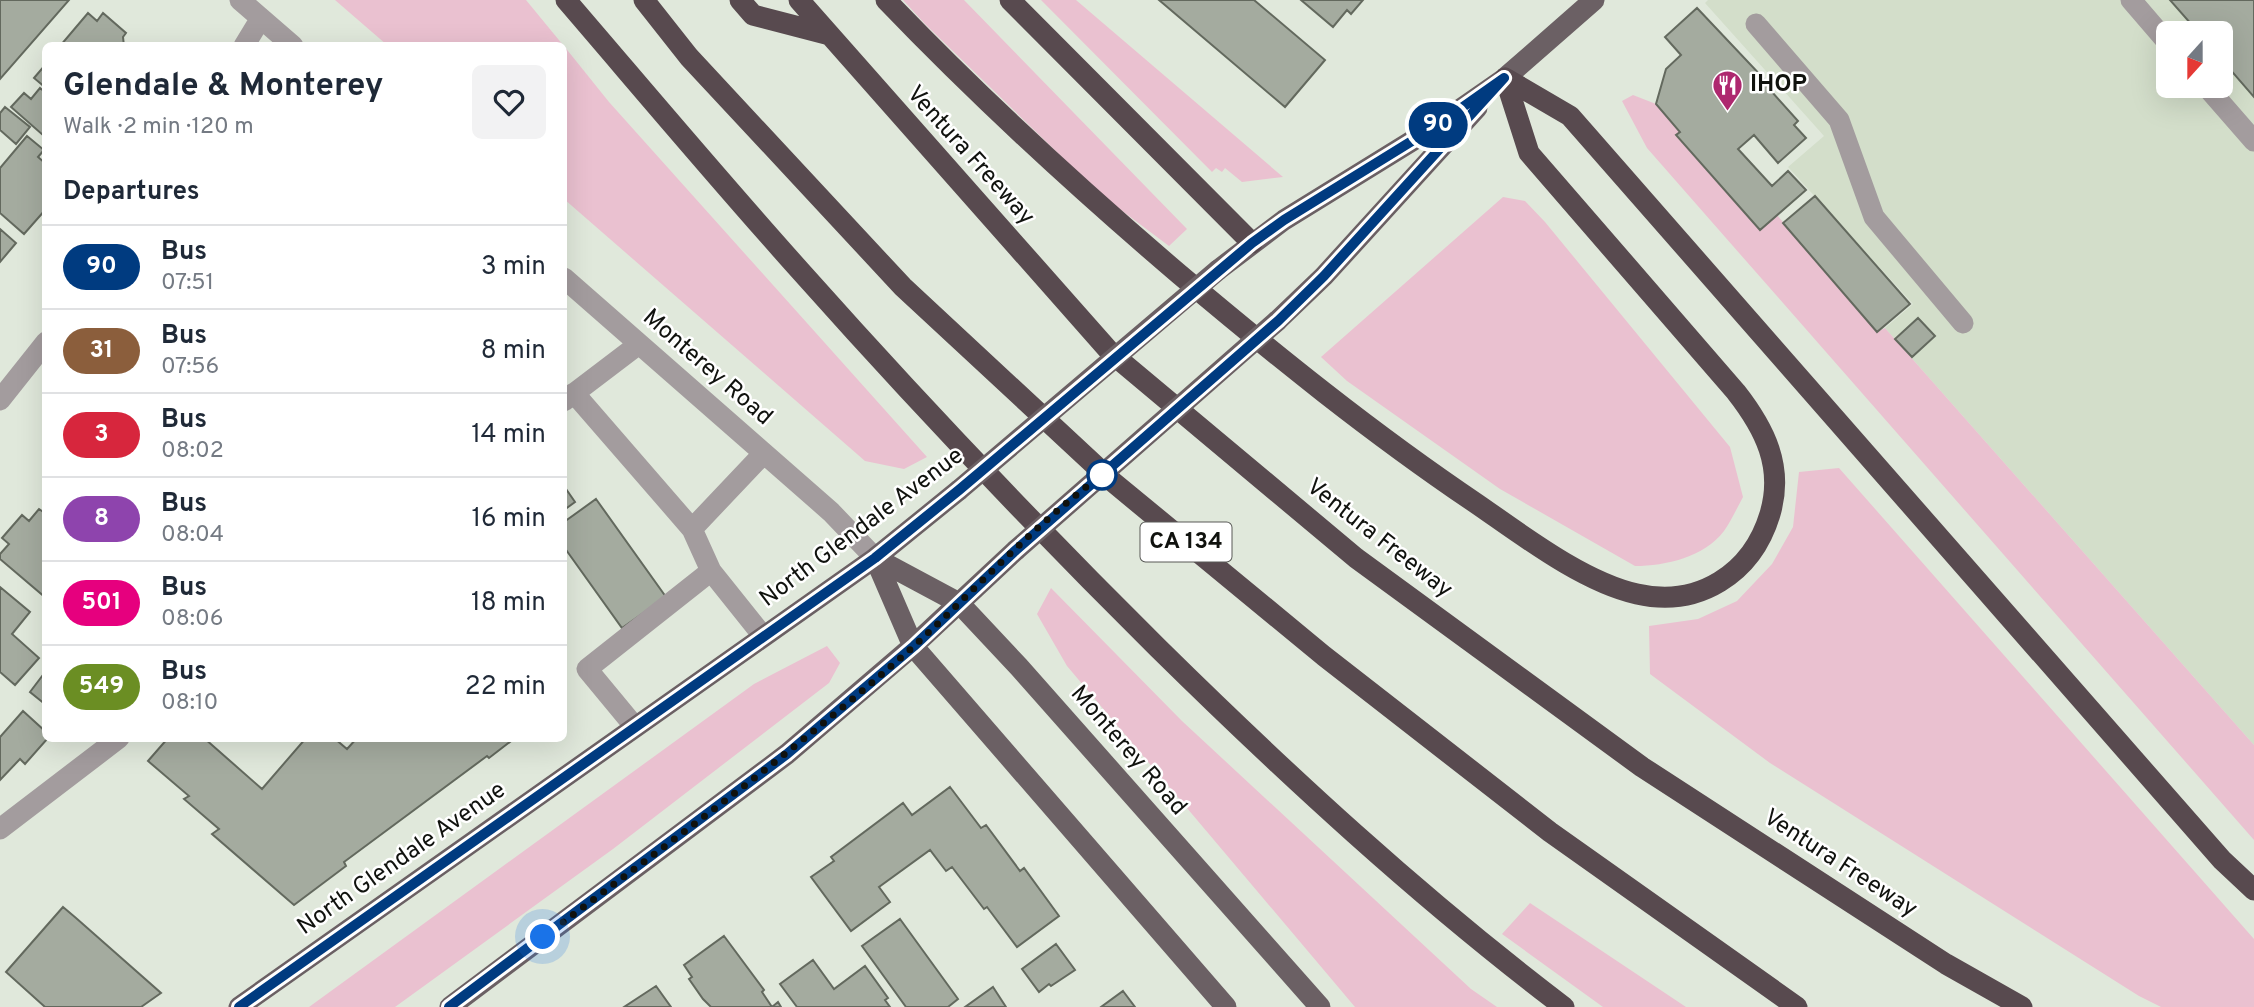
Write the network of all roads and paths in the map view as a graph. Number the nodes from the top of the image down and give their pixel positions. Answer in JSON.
{"nodes":[{"id":1,"x":240,"y":0,"type":"edge"},
{"id":2,"x":566,"y":0,"type":"edge"},
{"id":3,"x":644,"y":0,"type":"edge"},
{"id":4,"x":740,"y":0,"type":"edge"},
{"id":5,"x":799,"y":0,"type":"edge"},
{"id":6,"x":886,"y":0,"type":"edge"},
{"id":7,"x":1010,"y":0,"type":"edge"},
{"id":8,"x":1594,"y":0,"type":"edge"},
{"id":9,"x":2131,"y":0,"type":"edge"},
{"id":10,"x":261,"y":18,"type":"junction"},
{"id":11,"x":1756,"y":24,"type":"dead end"},
{"id":12,"x":2156,"y":29,"type":"edge"},
{"id":13,"x":830,"y":35,"type":"junction"},
{"id":14,"x":246,"y":42,"type":"edge"},
{"id":15,"x":288,"y":42,"type":"edge"},
{"id":16,"x":1504,"y":78,"type":"junction"},
{"id":17,"x":2216,"y":98,"type":"edge"},
{"id":18,"x":2254,"y":141,"type":"edge"},
{"id":19,"x":1252,"y":243,"type":"junction"},
{"id":20,"x":567,"y":281,"type":"edge"},
{"id":21,"x":1963,"y":323,"type":"dead end"},
{"id":22,"x":639,"y":344,"type":"junction"},
{"id":23,"x":42,"y":347,"type":"edge"},
{"id":24,"x":569,"y":397,"type":"edge"},
{"id":25,"x":0,"y":400,"type":"edge"},
{"id":26,"x":764,"y":453,"type":"junction"},
{"id":27,"x":692,"y":529,"type":"junction"},
{"id":28,"x":875,"y":558,"type":"junction"},
{"id":29,"x":711,"y":571,"type":"junction"},
{"id":30,"x":959,"y":603,"type":"junction"},
{"id":31,"x":763,"y":636,"type":"junction"},
{"id":32,"x":914,"y":646,"type":"junction"},
{"id":33,"x":635,"y":727,"type":"junction"},
{"id":34,"x":114,"y":742,"type":"edge"},
{"id":35,"x":0,"y":830,"type":"edge"},
{"id":36,"x":2254,"y":890,"type":"edge"},
{"id":37,"x":239,"y":1007,"type":"edge"},
{"id":38,"x":450,"y":1007,"type":"edge"},
{"id":39,"x":1226,"y":1007,"type":"edge"},
{"id":40,"x":1320,"y":1007,"type":"edge"},
{"id":41,"x":1564,"y":1007,"type":"edge"},
{"id":42,"x":1797,"y":1007,"type":"edge"},
{"id":43,"x":2022,"y":1007,"type":"edge"}],
"edges":[{"from":1,"to":10,"type":"street"},
{"from":2,"to":41,"type":"highway"},
{"from":3,"to":42,"type":"highway","number":"CA 134"},
{"from":4,"to":13,"type":"highway"},
{"from":5,"to":13,"type":"highway","name":"Ventura Freeway"},
{"from":6,"to":16,"type":"highway"},
{"from":7,"to":19,"type":"highway"},
{"from":8,"to":16,"type":"main road","name":"North Glendale Avenue"},
{"from":9,"to":12,"type":"street"},
{"from":10,"to":14,"type":"street"},
{"from":10,"to":15,"type":"street"},
{"from":11,"to":21,"type":"street"},
{"from":13,"to":43,"type":"highway","name":"Ventura Freeway"},
{"from":16,"to":19,"type":"main road","name":"North Glendale Avenue"},
{"from":16,"to":30,"type":"main road","name":"North Glendale Avenue","bridge":true},
{"from":16,"to":36,"type":"highway"},
{"from":17,"to":18,"type":"street"},
{"from":19,"to":28,"type":"main road","name":"North Glendale Avenue","bridge":true},
{"from":20,"to":22,"type":"street","name":"Monterey Road"},
{"from":22,"to":24,"type":"street"},
{"from":22,"to":26,"type":"street","name":"Monterey Road"},
{"from":23,"to":25,"type":"street"},
{"from":24,"to":27,"type":"street"},
{"from":26,"to":27,"type":"street"},
{"from":26,"to":28,"type":"street","name":"Monterey Road"},
{"from":27,"to":29,"type":"street"},
{"from":28,"to":30,"type":"main road","name":"Monterey Road"},
{"from":28,"to":31,"type":"main road","name":"North Glendale Avenue"},
{"from":28,"to":32,"type":"main road","name":"Monterey Road"},
{"from":29,"to":31,"type":"street"},
{"from":29,"to":33,"type":"street"},
{"from":30,"to":32,"type":"main road","name":"North Glendale Avenue"},
{"from":30,"to":40,"type":"main road","name":"Monterey Road"},
{"from":31,"to":33,"type":"main road","name":"North Glendale Avenue"},
{"from":32,"to":38,"type":"main road","name":"North Glendale Avenue"},
{"from":32,"to":39,"type":"main road","name":"Monterey Road"},
{"from":33,"to":37,"type":"main road","name":"North Glendale Avenue"},
{"from":34,"to":35,"type":"street"}]}
